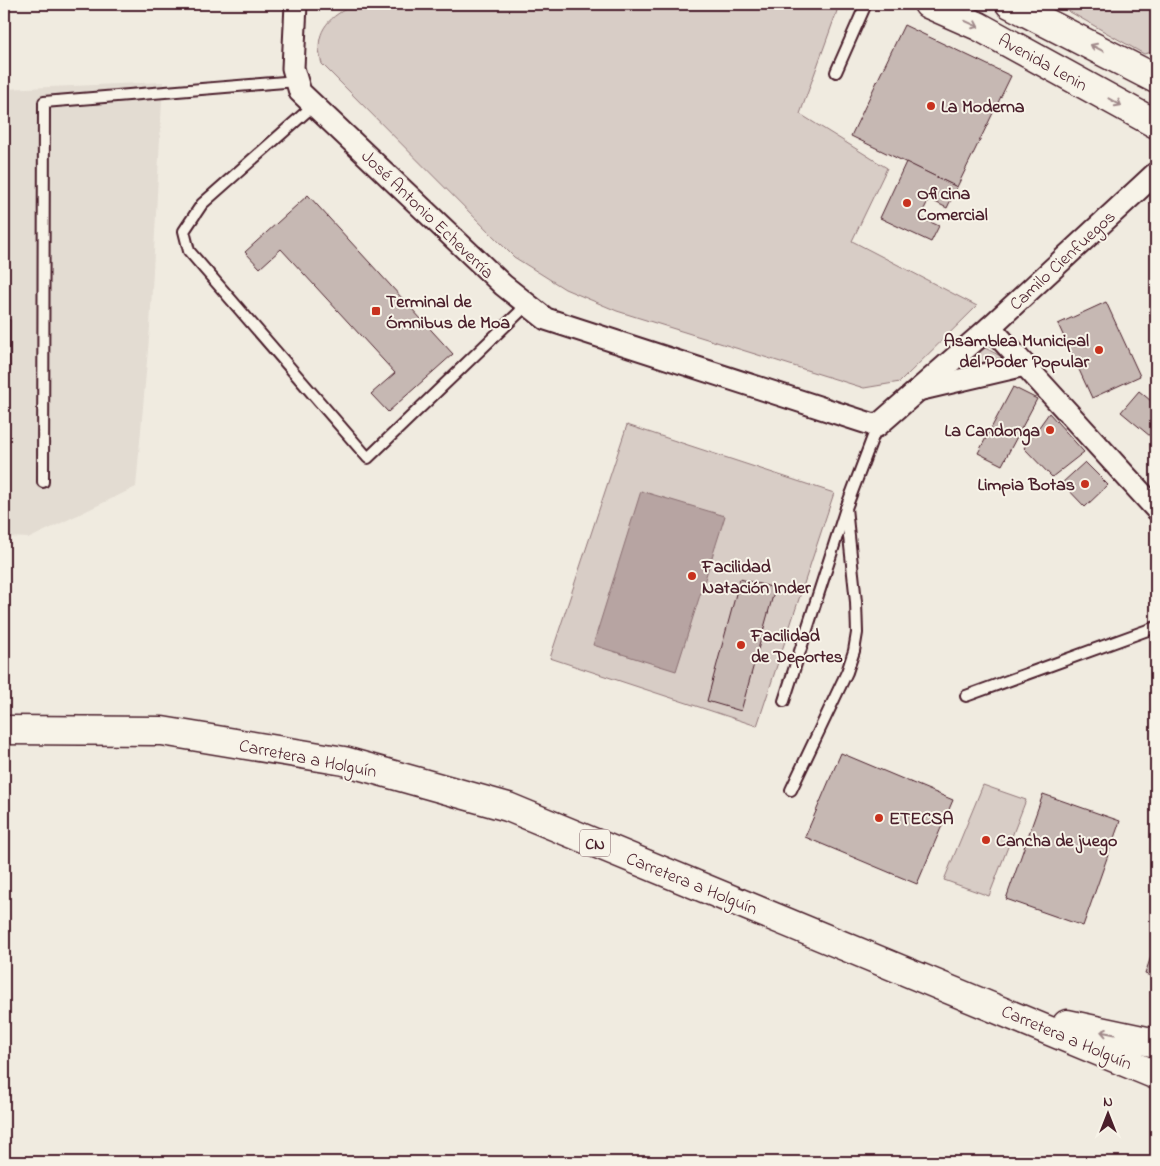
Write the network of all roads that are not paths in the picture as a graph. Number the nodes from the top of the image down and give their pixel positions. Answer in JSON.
{"nodes":[{"id":1,"x":296,"y":4,"type":"edge"},
{"id":2,"x":866,"y":4,"type":"edge"},
{"id":3,"x":928,"y":4,"type":"edge"},
{"id":4,"x":1010,"y":4,"type":"edge"},
{"id":5,"x":1149,"y":71,"type":"edge"},
{"id":6,"x":836,"y":72,"type":"dead end"},
{"id":7,"x":297,"y":81,"type":"junction"},
{"id":8,"x":314,"y":105,"type":"junction"},
{"id":9,"x":1156,"y":124,"type":"edge"},
{"id":10,"x":1156,"y":172,"type":"edge"},
{"id":11,"x":528,"y":304,"type":"junction"},
{"id":12,"x":990,"y":327,"type":"junction"},
{"id":13,"x":1025,"y":365,"type":"junction"},
{"id":14,"x":919,"y":390,"type":"junction"},
{"id":15,"x":877,"y":426,"type":"junction"},
{"id":16,"x":42,"y":482,"type":"dead end"},
{"id":17,"x":846,"y":508,"type":"junction"},
{"id":18,"x":1156,"y":509,"type":"edge"},
{"id":19,"x":1156,"y":627,"type":"edge"},
{"id":20,"x":966,"y":696,"type":"dead end"},
{"id":21,"x":784,"y":701,"type":"dead end"},
{"id":22,"x":4,"y":730,"type":"edge"},
{"id":23,"x":791,"y":790,"type":"dead end"},
{"id":24,"x":1007,"y":1012,"type":"junction"},
{"id":25,"x":1156,"y":1042,"type":"edge"},
{"id":26,"x":1156,"y":1075,"type":"edge"}],
"edges":[{"from":1,"to":7,"type":"street","name":"José Antonio Echeverría"},
{"from":2,"to":6,"type":"lane"},
{"from":3,"to":9,"type":"main road","name":"Avenida Lenin","one_way":true},
{"from":5,"to":4,"type":"main road","name":"Avenida Lenin","one_way":true},
{"from":7,"to":8,"type":"street","name":"José Antonio Echeverría"},
{"from":7,"to":16,"type":"lane"},
{"from":8,"to":11,"type":"street","name":"José Antonio Echeverría"},
{"from":8,"to":11,"type":"lane"},
{"from":10,"to":12,"type":"street","name":"Camilo Cienfuegos"},
{"from":11,"to":15,"type":"street","name":"José Antonio Echeverría"},
{"from":12,"to":13,"type":"street"},
{"from":12,"to":14,"type":"street","name":"Camilo Cienfuegos"},
{"from":13,"to":14,"type":"street"},
{"from":13,"to":18,"type":"street"},
{"from":14,"to":15,"type":"street","name":"Camilo Cienfuegos"},
{"from":15,"to":17,"type":"lane"},
{"from":17,"to":21,"type":"lane"},
{"from":17,"to":23,"type":"lane"},
{"from":19,"to":20,"type":"lane"},
{"from":22,"to":24,"type":"main road","name":"Carretera a Holguín","number":"CN"},
{"from":25,"to":24,"type":"main road","one_way":true},
{"from":24,"to":26,"type":"main road","name":"Carretera a Holguín","number":"CN"}]}
